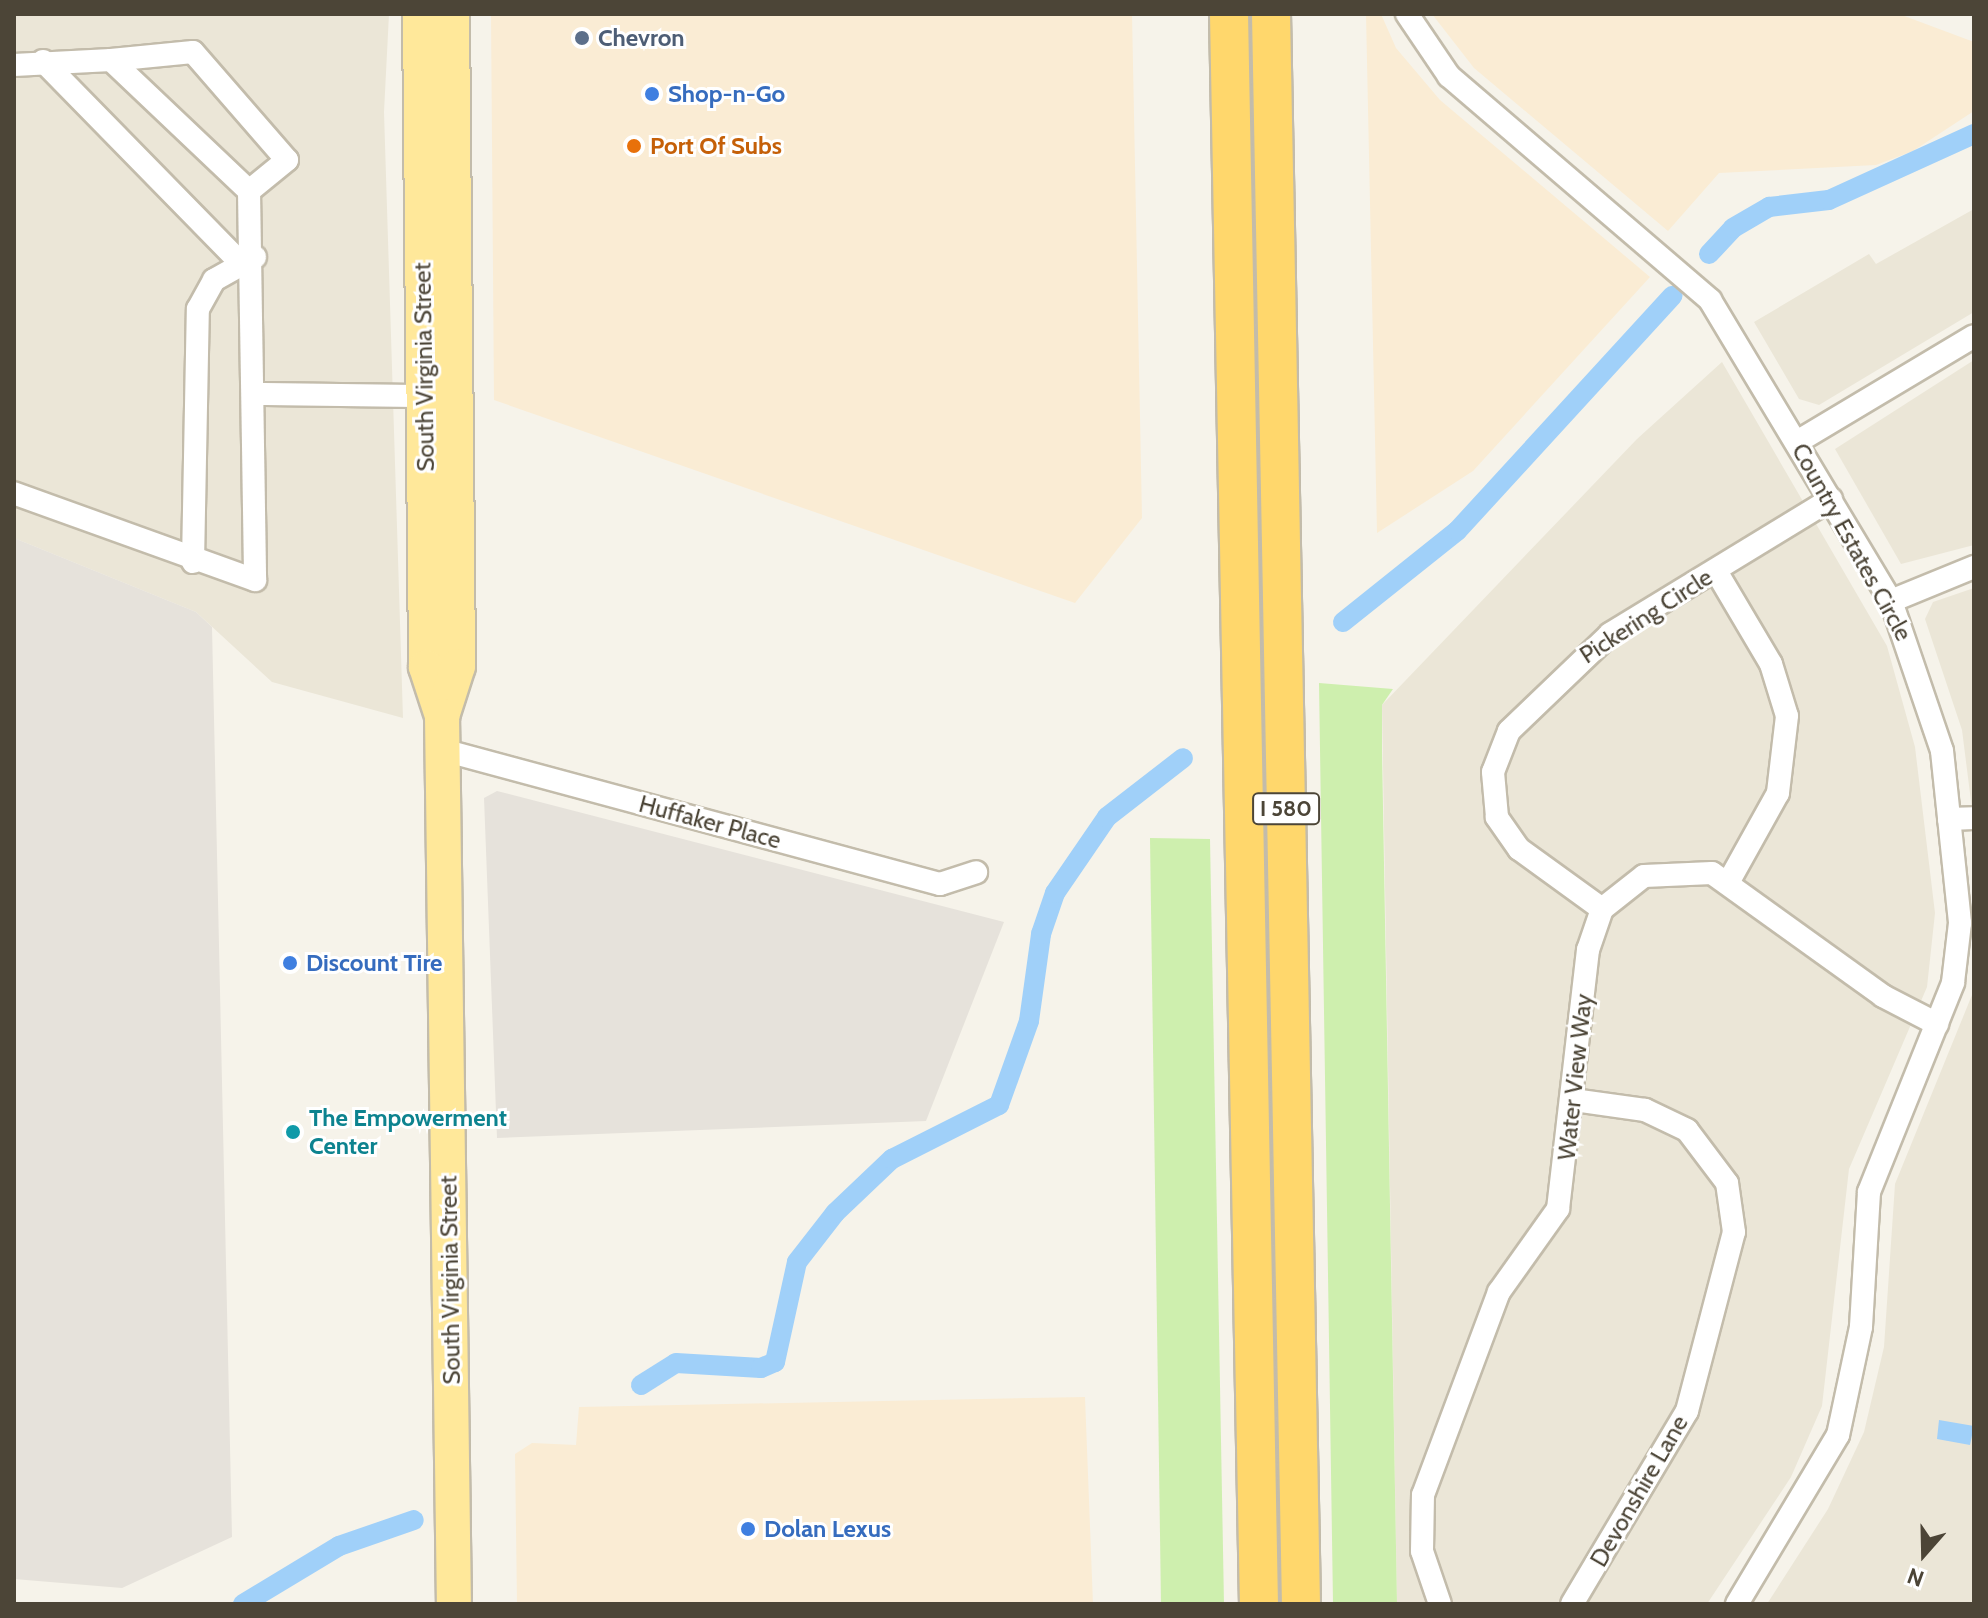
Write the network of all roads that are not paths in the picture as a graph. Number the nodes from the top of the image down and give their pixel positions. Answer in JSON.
{"nodes":[{"id":1,"x":452,"y":14,"type":"edge"},
{"id":2,"x":469,"y":14,"type":"edge"},
{"id":3,"x":1229,"y":14,"type":"edge"},
{"id":4,"x":1271,"y":14,"type":"edge"},
{"id":5,"x":1407,"y":14,"type":"edge"},
{"id":6,"x":418,"y":19,"type":"edge"},
{"id":7,"x":111,"y":60,"type":"junction"},
{"id":8,"x":43,"y":61,"type":"junction"},
{"id":9,"x":14,"y":65,"type":"edge"},
{"id":10,"x":453,"y":118,"type":"junction"},
{"id":11,"x":249,"y":191,"type":"junction"},
{"id":12,"x":248,"y":260,"type":"junction"},
{"id":13,"x":1974,"y":336,"type":"edge"},
{"id":14,"x":257,"y":394,"type":"junction"},
{"id":15,"x":424,"y":396,"type":"junction"},
{"id":16,"x":1797,"y":442,"type":"junction"},
{"id":17,"x":14,"y":493,"type":"edge"},
{"id":18,"x":1831,"y":499,"type":"junction"},
{"id":19,"x":193,"y":562,"type":"junction"},
{"id":20,"x":1974,"y":567,"type":"edge"},
{"id":21,"x":1716,"y":571,"type":"junction"},
{"id":22,"x":1891,"y":601,"type":"junction"},
{"id":23,"x":442,"y":716,"type":"junction"},
{"id":24,"x":443,"y":750,"type":"junction"},
{"id":25,"x":1974,"y":818,"type":"edge"},
{"id":26,"x":1949,"y":819,"type":"junction"},
{"id":27,"x":976,"y":872,"type":"dead end"},
{"id":28,"x":1729,"y":881,"type":"junction"},
{"id":29,"x":1602,"y":909,"type":"junction"},
{"id":30,"x":1937,"y":1024,"type":"junction"},
{"id":31,"x":1573,"y":1100,"type":"junction"},
{"id":32,"x":454,"y":1604,"type":"edge"},
{"id":33,"x":1259,"y":1604,"type":"edge"},
{"id":34,"x":1301,"y":1604,"type":"edge"},
{"id":35,"x":1440,"y":1604,"type":"edge"},
{"id":36,"x":1572,"y":1604,"type":"edge"},
{"id":37,"x":1737,"y":1604,"type":"edge"}],
"edges":[{"from":1,"to":10,"type":"main road","name":"South Virginia Street"},
{"from":2,"to":10,"type":"main road"},
{"from":3,"to":33,"type":"highway","number":"I 580"},
{"from":4,"to":34,"type":"highway","number":"I 580"},
{"from":5,"to":16,"type":"street","name":"Country Estates Circle"},
{"from":6,"to":15,"type":"main road","name":"South Virginia Street"},
{"from":7,"to":8,"type":"street"},
{"from":7,"to":11,"type":"street"},
{"from":7,"to":11,"type":"street"},
{"from":8,"to":9,"type":"street"},
{"from":8,"to":12,"type":"street"},
{"from":10,"to":23,"type":"main road","name":"South Virginia Street"},
{"from":11,"to":12,"type":"street"},
{"from":12,"to":14,"type":"street"},
{"from":12,"to":19,"type":"street"},
{"from":13,"to":16,"type":"street"},
{"from":14,"to":15,"type":"street"},
{"from":14,"to":19,"type":"street"},
{"from":15,"to":23,"type":"main road","name":"South Virginia Street"},
{"from":16,"to":18,"type":"street","name":"Country Estates Circle"},
{"from":17,"to":19,"type":"street"},
{"from":18,"to":21,"type":"street","name":"Pickering Circle"},
{"from":18,"to":22,"type":"street","name":"Country Estates Circle"},
{"from":20,"to":22,"type":"street"},
{"from":21,"to":28,"type":"street"},
{"from":21,"to":29,"type":"street","name":"Pickering Circle"},
{"from":22,"to":26,"type":"street","name":"Country Estates Circle"},
{"from":23,"to":24,"type":"main road","name":"South Virginia Street"},
{"from":24,"to":27,"type":"street","name":"Huffaker Place"},
{"from":24,"to":32,"type":"main road","name":"South Virginia Street"},
{"from":25,"to":26,"type":"street"},
{"from":26,"to":30,"type":"street","name":"Country Estates Circle"},
{"from":28,"to":29,"type":"street"},
{"from":28,"to":30,"type":"street"},
{"from":29,"to":31,"type":"street","name":"Water View Way"},
{"from":30,"to":37,"type":"street","name":"Country Estates Circle"},
{"from":31,"to":35,"type":"street","name":"Water View Way"},
{"from":31,"to":36,"type":"street","name":"Devonshire Lane"}]}
